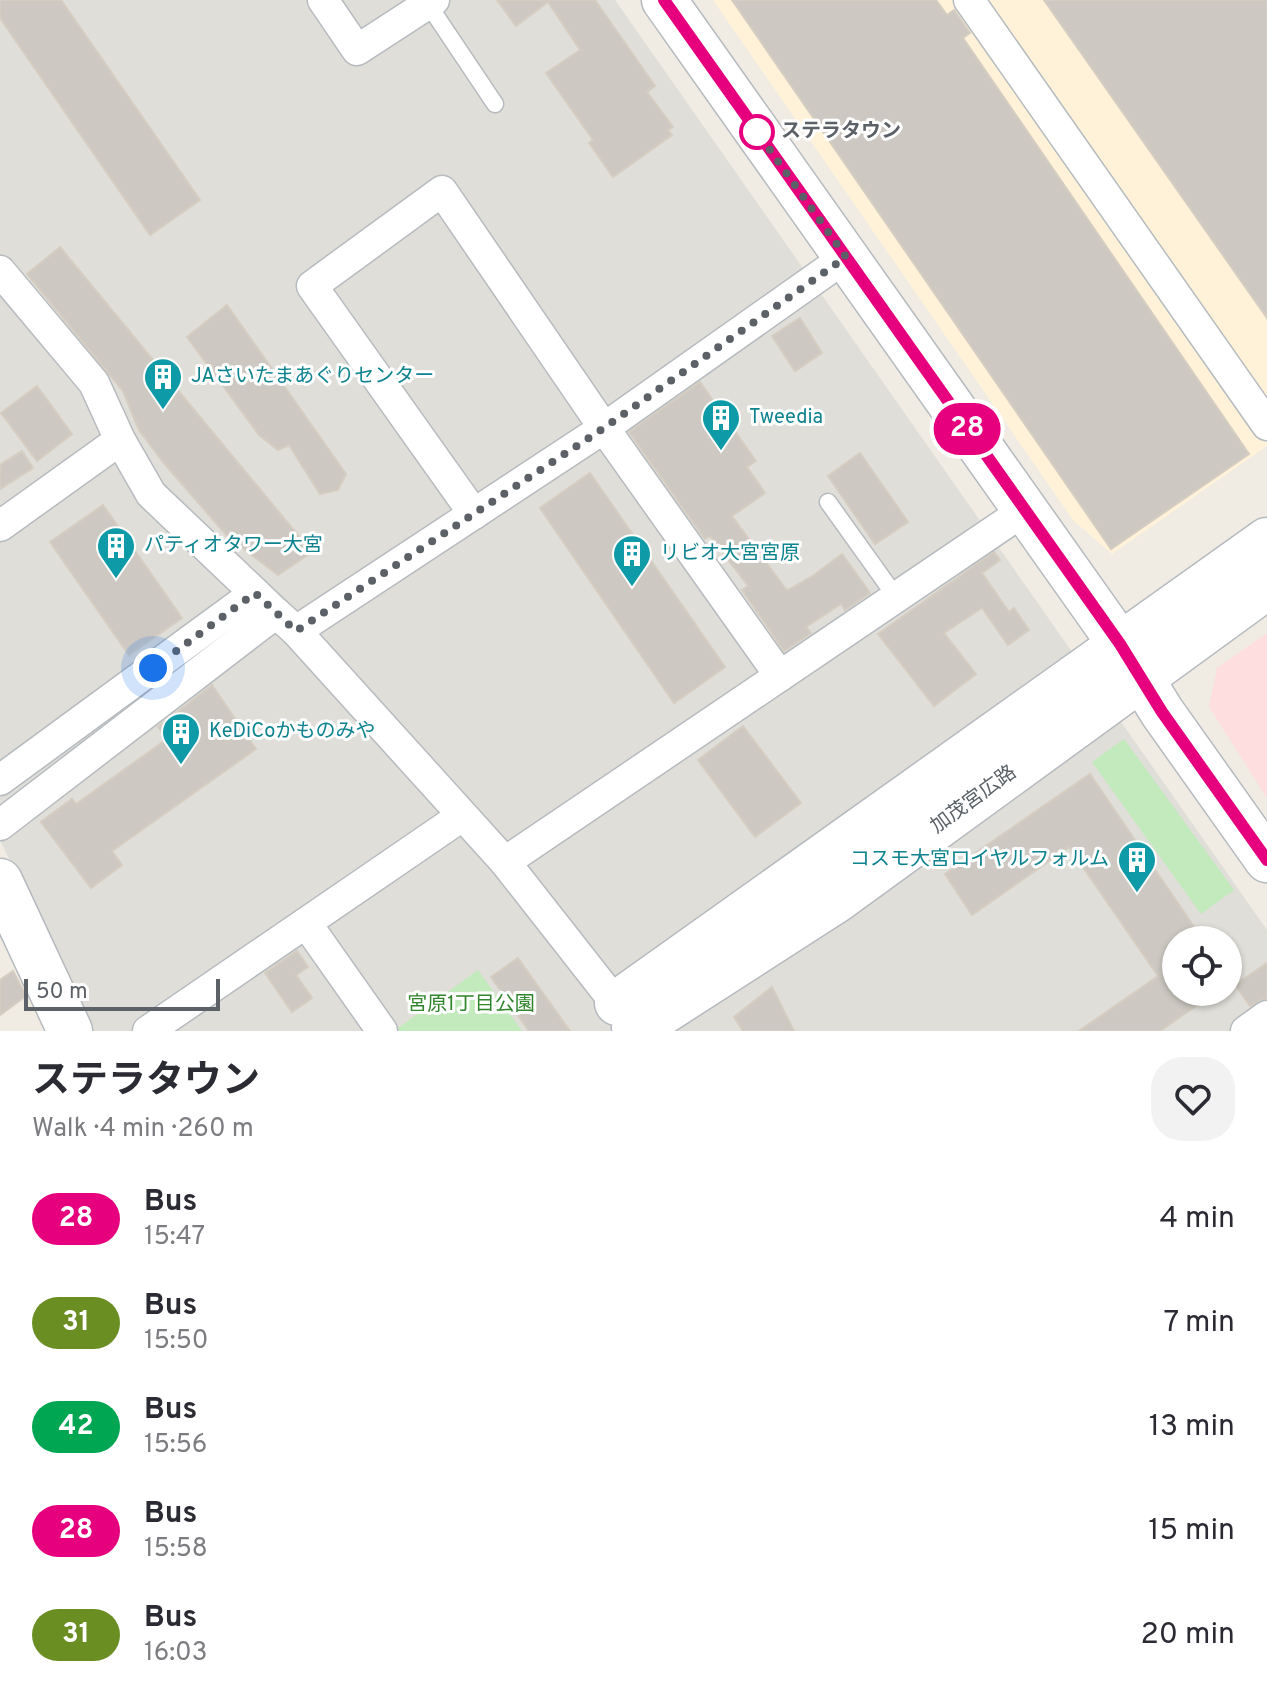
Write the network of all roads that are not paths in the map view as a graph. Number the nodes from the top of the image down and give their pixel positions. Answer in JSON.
{"nodes":[{"id":1,"x":323,"y":0,"type":"edge"},
{"id":2,"x":664,"y":0,"type":"edge"},
{"id":3,"x":969,"y":0,"type":"edge"},
{"id":4,"x":431,"y":2,"type":"edge"},
{"id":5,"x":495,"y":104,"type":"dead end"},
{"id":6,"x":846,"y":257,"type":"junction"},
{"id":7,"x":0,"y":271,"type":"edge"},
{"id":8,"x":1267,"y":425,"type":"edge"},
{"id":9,"x":604,"y":428,"type":"junction"},
{"id":10,"x":120,"y":440,"type":"junction"},
{"id":11,"x":828,"y":502,"type":"dead end"},
{"id":12,"x":1025,"y":510,"type":"junction"},
{"id":13,"x":474,"y":514,"type":"junction"},
{"id":14,"x":0,"y":526,"type":"edge"},
{"id":15,"x":1267,"y":540,"type":"edge"},
{"id":16,"x":1267,"y":587,"type":"edge"},
{"id":17,"x":896,"y":597,"type":"junction"},
{"id":18,"x":276,"y":612,"type":"junction"},
{"id":19,"x":1130,"y":660,"type":"junction"},
{"id":20,"x":780,"y":676,"type":"junction"},
{"id":21,"x":0,"y":780,"type":"edge"},
{"id":22,"x":462,"y":816,"type":"junction"},
{"id":23,"x":0,"y":825,"type":"edge"},
{"id":24,"x":1267,"y":860,"type":"edge"},
{"id":25,"x":505,"y":862,"type":"junction"},
{"id":26,"x":0,"y":881,"type":"edge"},
{"id":27,"x":306,"y":923,"type":"junction"},
{"id":28,"x":1267,"y":1016,"type":"edge"},
{"id":29,"x":629,"y":1020,"type":"edge"},
{"id":30,"x":70,"y":1031,"type":"edge"},
{"id":31,"x":148,"y":1031,"type":"edge"},
{"id":32,"x":382,"y":1031,"type":"edge"},
{"id":33,"x":1246,"y":1031,"type":"edge"}],
"edges":[{"from":1,"to":4,"type":"street"},
{"from":2,"to":6,"type":"street"},
{"from":3,"to":8,"type":"street"},
{"from":4,"to":5,"type":"lane"},
{"from":6,"to":9,"type":"street"},
{"from":6,"to":12,"type":"street"},
{"from":7,"to":10,"type":"street"},
{"from":9,"to":13,"type":"street"},
{"from":9,"to":13,"type":"street"},
{"from":9,"to":20,"type":"street"},
{"from":10,"to":14,"type":"street"},
{"from":10,"to":18,"type":"street"},
{"from":11,"to":17,"type":"lane"},
{"from":12,"to":17,"type":"street"},
{"from":12,"to":19,"type":"street"},
{"from":13,"to":18,"type":"street"},
{"from":15,"to":19,"type":"street"},
{"from":16,"to":19,"type":"street"},
{"from":17,"to":20,"type":"street"},
{"from":18,"to":21,"type":"street"},
{"from":18,"to":22,"type":"street"},
{"from":18,"to":23,"type":"street"},
{"from":19,"to":24,"type":"street"},
{"from":19,"to":29,"type":"street"},
{"from":20,"to":25,"type":"street"},
{"from":22,"to":25,"type":"street"},
{"from":22,"to":27,"type":"street"},
{"from":25,"to":29,"type":"street"},
{"from":26,"to":30,"type":"street"},
{"from":27,"to":31,"type":"street"},
{"from":27,"to":32,"type":"street"},
{"from":28,"to":33,"type":"street"}]}
